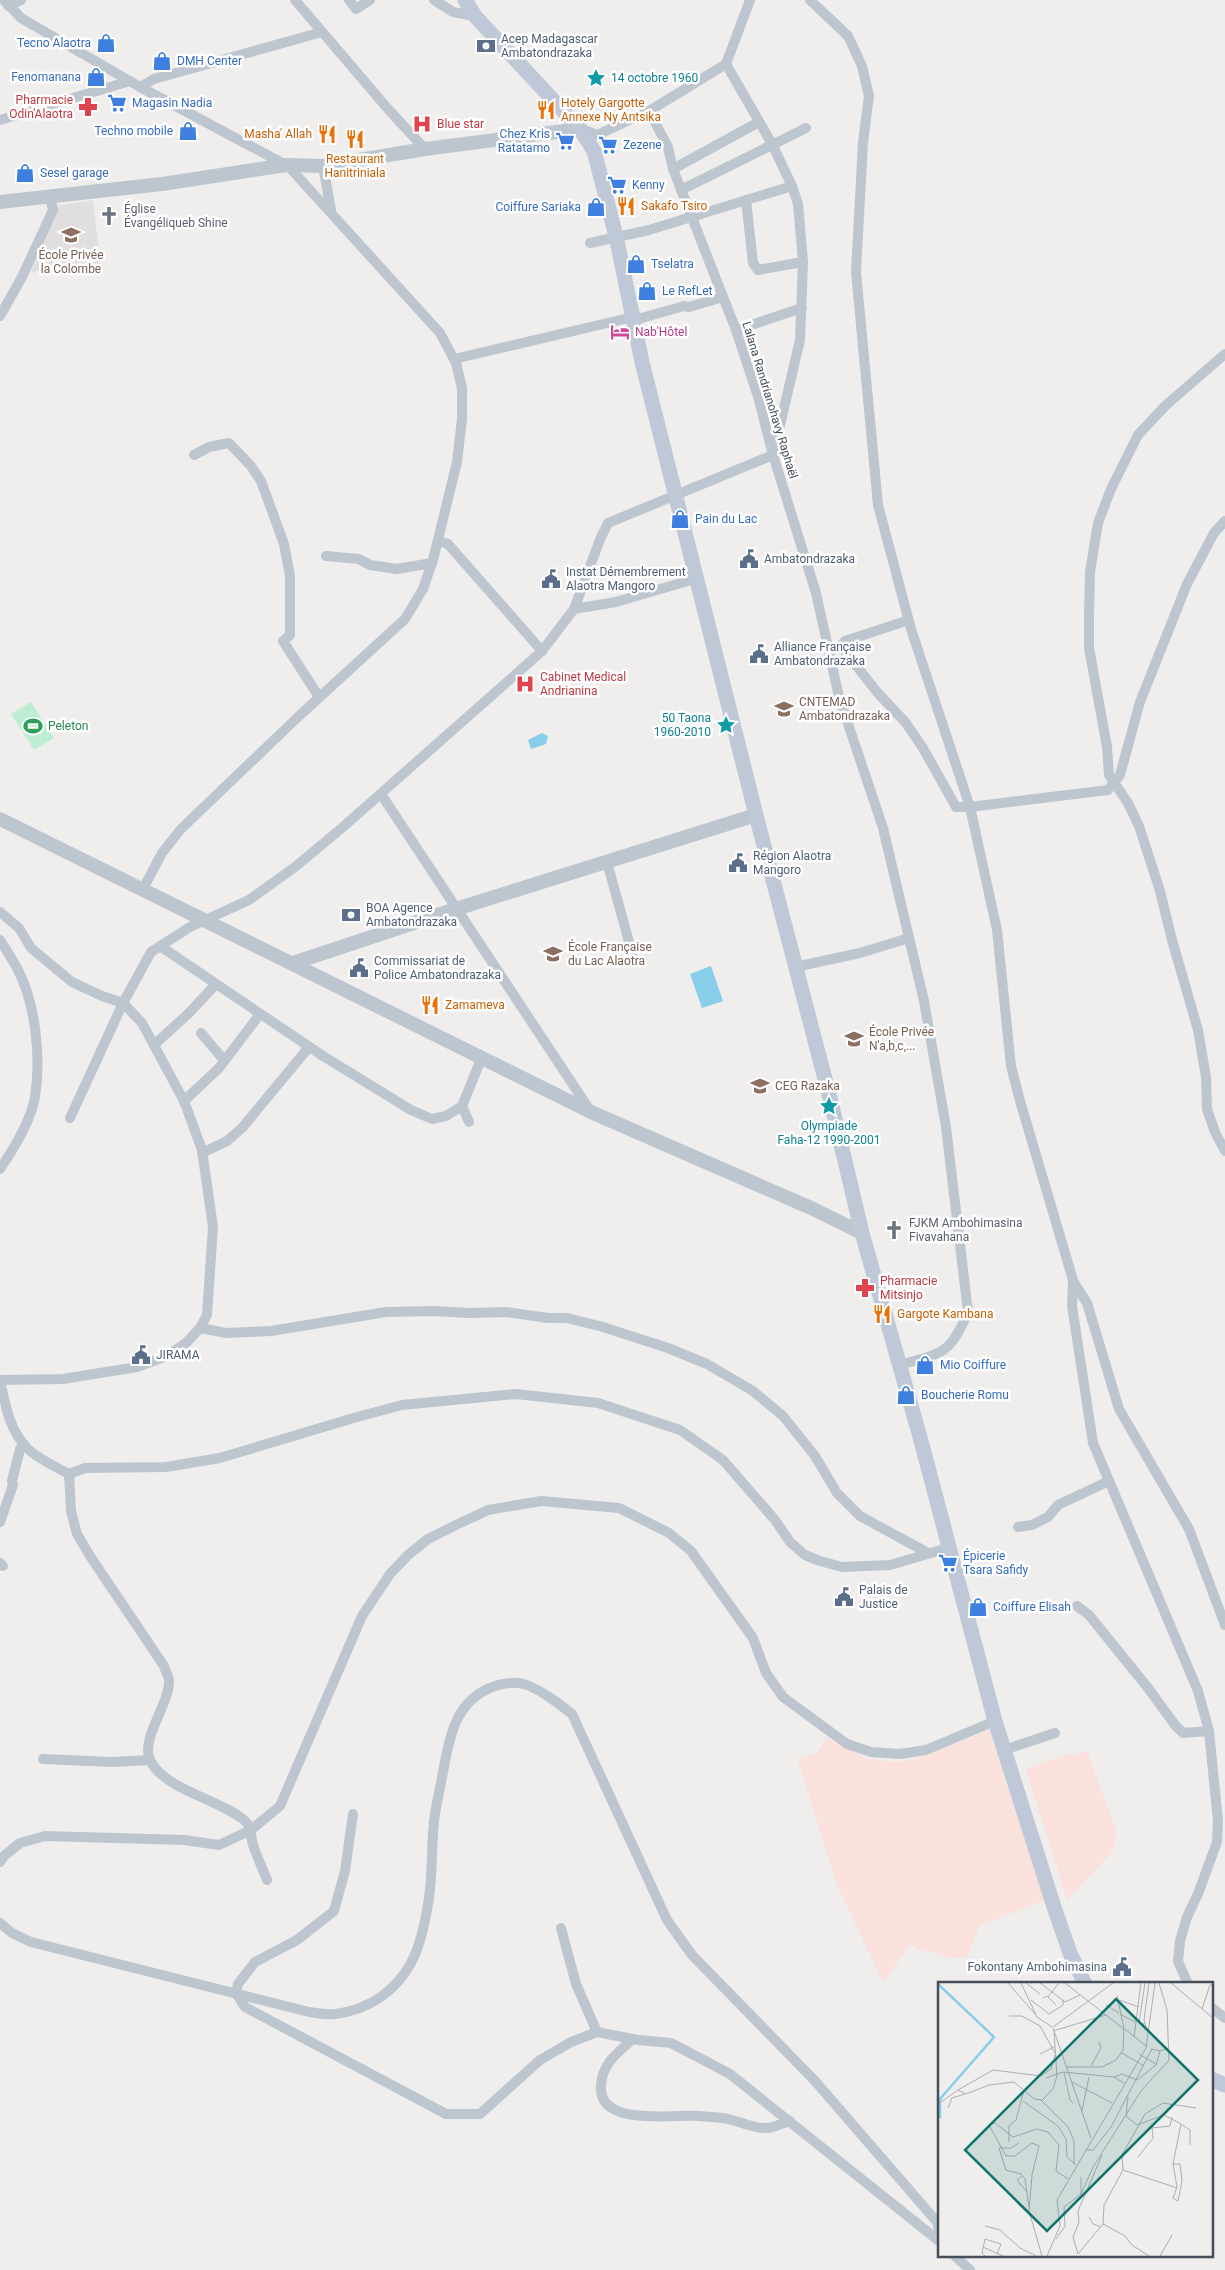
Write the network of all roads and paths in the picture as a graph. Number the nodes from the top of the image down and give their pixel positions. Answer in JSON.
{"nodes":[{"id":1,"x":22,"y":0,"type":"edge"},
{"id":2,"x":296,"y":0,"type":"edge"},
{"id":3,"x":349,"y":0,"type":"edge"},
{"id":4,"x":370,"y":0,"type":"edge"},
{"id":5,"x":434,"y":0,"type":"edge"},
{"id":6,"x":465,"y":0,"type":"edge"},
{"id":7,"x":750,"y":0,"type":"edge"},
{"id":8,"x":810,"y":0,"type":"edge"},
{"id":9,"x":6,"y":3,"type":"edge"},
{"id":10,"x":475,"y":16,"type":"junction"},
{"id":11,"x":322,"y":32,"type":"junction"},
{"id":12,"x":726,"y":64,"type":"junction"},
{"id":13,"x":130,"y":81,"type":"junction"},
{"id":14,"x":140,"y":88,"type":"junction"},
{"id":15,"x":649,"y":111,"type":"junction"},
{"id":16,"x":0,"y":120,"type":"edge"},
{"id":17,"x":759,"y":122,"type":"junction"},
{"id":18,"x":806,"y":128,"type":"dead end"},
{"id":19,"x":580,"y":129,"type":"junction"},
{"id":20,"x":772,"y":144,"type":"junction"},
{"id":21,"x":425,"y":149,"type":"junction"},
{"id":22,"x":289,"y":166,"type":"junction"},
{"id":23,"x":322,"y":166,"type":"junction"},
{"id":24,"x":673,"y":169,"type":"junction"},
{"id":25,"x":792,"y":186,"type":"junction"},
{"id":26,"x":682,"y":190,"type":"junction"},
{"id":27,"x":50,"y":197,"type":"junction"},
{"id":28,"x":746,"y":200,"type":"junction"},
{"id":29,"x":0,"y":202,"type":"edge"},
{"id":30,"x":331,"y":211,"type":"junction"},
{"id":31,"x":693,"y":216,"type":"junction"},
{"id":32,"x":616,"y":236,"type":"junction"},
{"id":33,"x":590,"y":243,"type":"dead end"},
{"id":34,"x":803,"y":262,"type":"junction"},
{"id":35,"x":724,"y":297,"type":"junction"},
{"id":36,"x":802,"y":308,"type":"junction"},
{"id":37,"x":0,"y":316,"type":"edge"},
{"id":38,"x":632,"y":317,"type":"junction"},
{"id":39,"x":736,"y":330,"type":"junction"},
{"id":40,"x":1225,"y":354,"type":"edge"},
{"id":41,"x":454,"y":359,"type":"junction"},
{"id":42,"x":194,"y":455,"type":"dead end"},
{"id":43,"x":773,"y":455,"type":"junction"},
{"id":44,"x":677,"y":494,"type":"junction"},
{"id":45,"x":1225,"y":521,"type":"edge"},
{"id":46,"x":438,"y":541,"type":"junction"},
{"id":47,"x":326,"y":556,"type":"dead end"},
{"id":48,"x":432,"y":564,"type":"junction"},
{"id":49,"x":698,"y":578,"type":"junction"},
{"id":50,"x":574,"y":609,"type":"junction"},
{"id":51,"x":909,"y":620,"type":"junction"},
{"id":52,"x":834,"y":648,"type":"junction"},
{"id":53,"x":542,"y":651,"type":"junction"},
{"id":54,"x":319,"y":697,"type":"junction"},
{"id":55,"x":1114,"y":784,"type":"junction"},
{"id":56,"x":382,"y":794,"type":"junction"},
{"id":57,"x":970,"y":807,"type":"junction"},
{"id":58,"x":756,"y":815,"type":"junction"},
{"id":59,"x":0,"y":818,"type":"edge"},
{"id":60,"x":607,"y":862,"type":"junction"},
{"id":61,"x":143,"y":889,"type":"junction"},
{"id":62,"x":458,"y":908,"type":"junction"},
{"id":63,"x":0,"y":912,"type":"edge"},
{"id":64,"x":205,"y":921,"type":"junction"},
{"id":65,"x":909,"y":938,"type":"junction"},
{"id":66,"x":0,"y":940,"type":"edge"},
{"id":67,"x":160,"y":946,"type":"junction"},
{"id":68,"x":634,"y":960,"type":"dead end"},
{"id":69,"x":293,"y":963,"type":"junction"},
{"id":70,"x":796,"y":967,"type":"junction"},
{"id":71,"x":216,"y":984,"type":"junction"},
{"id":72,"x":123,"y":1003,"type":"junction"},
{"id":73,"x":260,"y":1014,"type":"junction"},
{"id":74,"x":201,"y":1033,"type":"dead end"},
{"id":75,"x":155,"y":1044,"type":"junction"},
{"id":76,"x":309,"y":1047,"type":"junction"},
{"id":77,"x":482,"y":1057,"type":"junction"},
{"id":78,"x":224,"y":1060,"type":"junction"},
{"id":79,"x":184,"y":1101,"type":"junction"},
{"id":80,"x":462,"y":1106,"type":"junction"},
{"id":81,"x":591,"y":1112,"type":"junction"},
{"id":82,"x":70,"y":1118,"type":"dead end"},
{"id":83,"x":468,"y":1122,"type":"dead end"},
{"id":84,"x":1225,"y":1150,"type":"edge"},
{"id":85,"x":202,"y":1152,"type":"junction"},
{"id":86,"x":0,"y":1169,"type":"edge"},
{"id":87,"x":862,"y":1233,"type":"junction"},
{"id":88,"x":1073,"y":1280,"type":"junction"},
{"id":89,"x":200,"y":1328,"type":"junction"},
{"id":90,"x":900,"y":1365,"type":"junction"},
{"id":91,"x":0,"y":1380,"type":"edge"},
{"id":92,"x":24,"y":1444,"type":"junction"},
{"id":93,"x":70,"y":1474,"type":"junction"},
{"id":94,"x":1109,"y":1481,"type":"junction"},
{"id":95,"x":0,"y":1522,"type":"edge"},
{"id":96,"x":1018,"y":1527,"type":"dead end"},
{"id":97,"x":948,"y":1548,"type":"junction"},
{"id":98,"x":928,"y":1553,"type":"junction"},
{"id":99,"x":1077,"y":1606,"type":"dead end"},
{"id":100,"x":1225,"y":1625,"type":"edge"},
{"id":101,"x":995,"y":1721,"type":"junction"},
{"id":102,"x":1209,"y":1731,"type":"junction"},
{"id":103,"x":1056,"y":1733,"type":"dead end"},
{"id":104,"x":1004,"y":1750,"type":"junction"},
{"id":105,"x":43,"y":1759,"type":"dead end"},
{"id":106,"x":150,"y":1760,"type":"junction"},
{"id":107,"x":353,"y":1814,"type":"dead end"},
{"id":108,"x":251,"y":1830,"type":"junction"},
{"id":109,"x":0,"y":1862,"type":"edge"},
{"id":110,"x":268,"y":1880,"type":"dead end"},
{"id":111,"x":0,"y":1923,"type":"edge"},
{"id":112,"x":561,"y":1928,"type":"dead end"},
{"id":113,"x":1084,"y":1982,"type":"edge"},
{"id":114,"x":1187,"y":1982,"type":"edge"},
{"id":115,"x":236,"y":1993,"type":"junction"},
{"id":116,"x":1212,"y":2008,"type":"edge"},
{"id":117,"x":1225,"y":2018,"type":"edge"},
{"id":118,"x":597,"y":2032,"type":"junction"},
{"id":119,"x":633,"y":2039,"type":"junction"},
{"id":120,"x":1212,"y":2079,"type":"edge"},
{"id":121,"x":1225,"y":2085,"type":"edge"},
{"id":122,"x":790,"y":2121,"type":"junction"},
{"id":123,"x":938,"y":2226,"type":"edge"},
{"id":124,"x":938,"y":2240,"type":"edge"},
{"id":125,"x":957,"y":2258,"type":"edge"},
{"id":126,"x":970,"y":2270,"type":"edge"}],
"edges":[{"from":1,"to":9,"type":"street"},
{"from":2,"to":11,"type":"street"},
{"from":3,"to":4,"type":"street"},
{"from":5,"to":10,"type":"street"},
{"from":6,"to":10,"type":"main road"},
{"from":7,"to":12,"type":"street"},
{"from":8,"to":51,"type":"street"},
{"from":9,"to":13,"type":"street"},
{"from":10,"to":19,"type":"main road"},
{"from":11,"to":14,"type":"street"},
{"from":11,"to":21,"type":"street"},
{"from":12,"to":15,"type":"street"},
{"from":12,"to":17,"type":"street"},
{"from":13,"to":14,"type":"street"},
{"from":13,"to":16,"type":"street"},
{"from":14,"to":22,"type":"street"},
{"from":15,"to":19,"type":"street"},
{"from":15,"to":24,"type":"street","name":"Lalana Randrianohavy Raphaël"},
{"from":17,"to":20,"type":"street"},
{"from":17,"to":24,"type":"street"},
{"from":18,"to":20,"type":"street"},
{"from":19,"to":21,"type":"street"},
{"from":19,"to":32,"type":"main road"},
{"from":20,"to":25,"type":"street"},
{"from":20,"to":26,"type":"street"},
{"from":21,"to":23,"type":"street"},
{"from":22,"to":23,"type":"street"},
{"from":22,"to":27,"type":"street"},
{"from":22,"to":30,"type":"street"},
{"from":23,"to":30,"type":"street"},
{"from":24,"to":26,"type":"street","name":"Lalana Randrianohavy Raphaël"},
{"from":25,"to":28,"type":"street"},
{"from":25,"to":34,"type":"street"},
{"from":26,"to":31,"type":"street","name":"Lalana Randrianohavy Raphaël"},
{"from":27,"to":29,"type":"street"},
{"from":27,"to":37,"type":"street"},
{"from":28,"to":31,"type":"street"},
{"from":28,"to":34,"type":"street"},
{"from":30,"to":41,"type":"street"},
{"from":31,"to":32,"type":"street"},
{"from":31,"to":35,"type":"street","name":"Lalana Randrianohavy Raphaël"},
{"from":32,"to":33,"type":"street"},
{"from":32,"to":38,"type":"main road"},
{"from":34,"to":36,"type":"street"},
{"from":35,"to":38,"type":"street"},
{"from":35,"to":39,"type":"street","name":"Lalana Randrianohavy Raphaël"},
{"from":36,"to":39,"type":"street"},
{"from":36,"to":43,"type":"street"},
{"from":38,"to":41,"type":"street"},
{"from":38,"to":44,"type":"main road"},
{"from":39,"to":43,"type":"street","name":"Lalana Randrianohavy Raphaël"},
{"from":40,"to":55,"type":"street"},
{"from":41,"to":46,"type":"street"},
{"from":42,"to":54,"type":"street"},
{"from":43,"to":44,"type":"street"},
{"from":43,"to":52,"type":"street","name":"Lalana Randrianohavy Raphaël"},
{"from":44,"to":49,"type":"main road"},
{"from":44,"to":50,"type":"street"},
{"from":45,"to":55,"type":"street"},
{"from":46,"to":48,"type":"street"},
{"from":46,"to":53,"type":"street"},
{"from":47,"to":48,"type":"street"},
{"from":48,"to":54,"type":"street"},
{"from":49,"to":50,"type":"street"},
{"from":49,"to":58,"type":"main road"},
{"from":50,"to":53,"type":"street"},
{"from":51,"to":52,"type":"street"},
{"from":51,"to":57,"type":"street"},
{"from":52,"to":57,"type":"street"},
{"from":52,"to":65,"type":"street","name":"Lalana Randrianohavy Raphaël"},
{"from":53,"to":56,"type":"street"},
{"from":54,"to":61,"type":"street"},
{"from":55,"to":57,"type":"street"},
{"from":55,"to":84,"type":"street"},
{"from":56,"to":62,"type":"street"},
{"from":56,"to":64,"type":"street"},
{"from":57,"to":88,"type":"street"},
{"from":58,"to":60,"type":"street"},
{"from":58,"to":70,"type":"main road"},
{"from":59,"to":61,"type":"street"},
{"from":60,"to":62,"type":"street"},
{"from":60,"to":68,"type":"street"},
{"from":61,"to":64,"type":"street"},
{"from":62,"to":69,"type":"street"},
{"from":62,"to":81,"type":"street"},
{"from":63,"to":72,"type":"street"},
{"from":64,"to":67,"type":"street"},
{"from":64,"to":69,"type":"street"},
{"from":65,"to":70,"type":"street"},
{"from":65,"to":90,"type":"street","name":"Lalana Randrianohavy Raphaël"},
{"from":66,"to":86,"type":"street"},
{"from":67,"to":71,"type":"street"},
{"from":67,"to":72,"type":"street"},
{"from":69,"to":77,"type":"street"},
{"from":70,"to":87,"type":"main road"},
{"from":71,"to":73,"type":"street"},
{"from":71,"to":75,"type":"street"},
{"from":72,"to":75,"type":"street"},
{"from":72,"to":82,"type":"street"},
{"from":73,"to":76,"type":"street"},
{"from":73,"to":78,"type":"street"},
{"from":74,"to":78,"type":"street"},
{"from":75,"to":79,"type":"street"},
{"from":76,"to":80,"type":"street"},
{"from":76,"to":85,"type":"street"},
{"from":77,"to":80,"type":"street"},
{"from":77,"to":81,"type":"street"},
{"from":78,"to":79,"type":"street"},
{"from":79,"to":85,"type":"street"},
{"from":80,"to":83,"type":"street"},
{"from":81,"to":87,"type":"street"},
{"from":85,"to":89,"type":"street"},
{"from":87,"to":90,"type":"main road"},
{"from":88,"to":94,"type":"street"},
{"from":88,"to":100,"type":"street"},
{"from":89,"to":91,"type":"street"},
{"from":89,"to":98,"type":"street"},
{"from":90,"to":97,"type":"main road"},
{"from":91,"to":92,"type":"street"},
{"from":92,"to":93,"type":"street"},
{"from":92,"to":95,"type":"street"},
{"from":93,"to":98,"type":"street"},
{"from":93,"to":106,"type":"street"},
{"from":94,"to":96,"type":"street"},
{"from":94,"to":102,"type":"street"},
{"from":97,"to":98,"type":"street"},
{"from":97,"to":101,"type":"main road"},
{"from":99,"to":102,"type":"street"},
{"from":101,"to":104,"type":"main road"},
{"from":101,"to":108,"type":"street"},
{"from":102,"to":114,"type":"street"},
{"from":103,"to":104,"type":"street"},
{"from":104,"to":113,"type":"main road"},
{"from":105,"to":106,"type":"street"},
{"from":106,"to":108,"type":"street"},
{"from":107,"to":115,"type":"street"},
{"from":108,"to":109,"type":"street"},
{"from":108,"to":110,"type":"street"},
{"from":111,"to":115,"type":"street"},
{"from":112,"to":118,"type":"street"},
{"from":115,"to":118,"type":"street"},
{"from":115,"to":123,"type":"street"},
{"from":116,"to":117,"type":"street"},
{"from":118,"to":119,"type":"street"},
{"from":119,"to":122,"type":"street"},
{"from":119,"to":122,"type":"street"},
{"from":120,"to":121,"type":"main road"},
{"from":122,"to":124,"type":"street"},
{"from":125,"to":126,"type":"street"}]}
